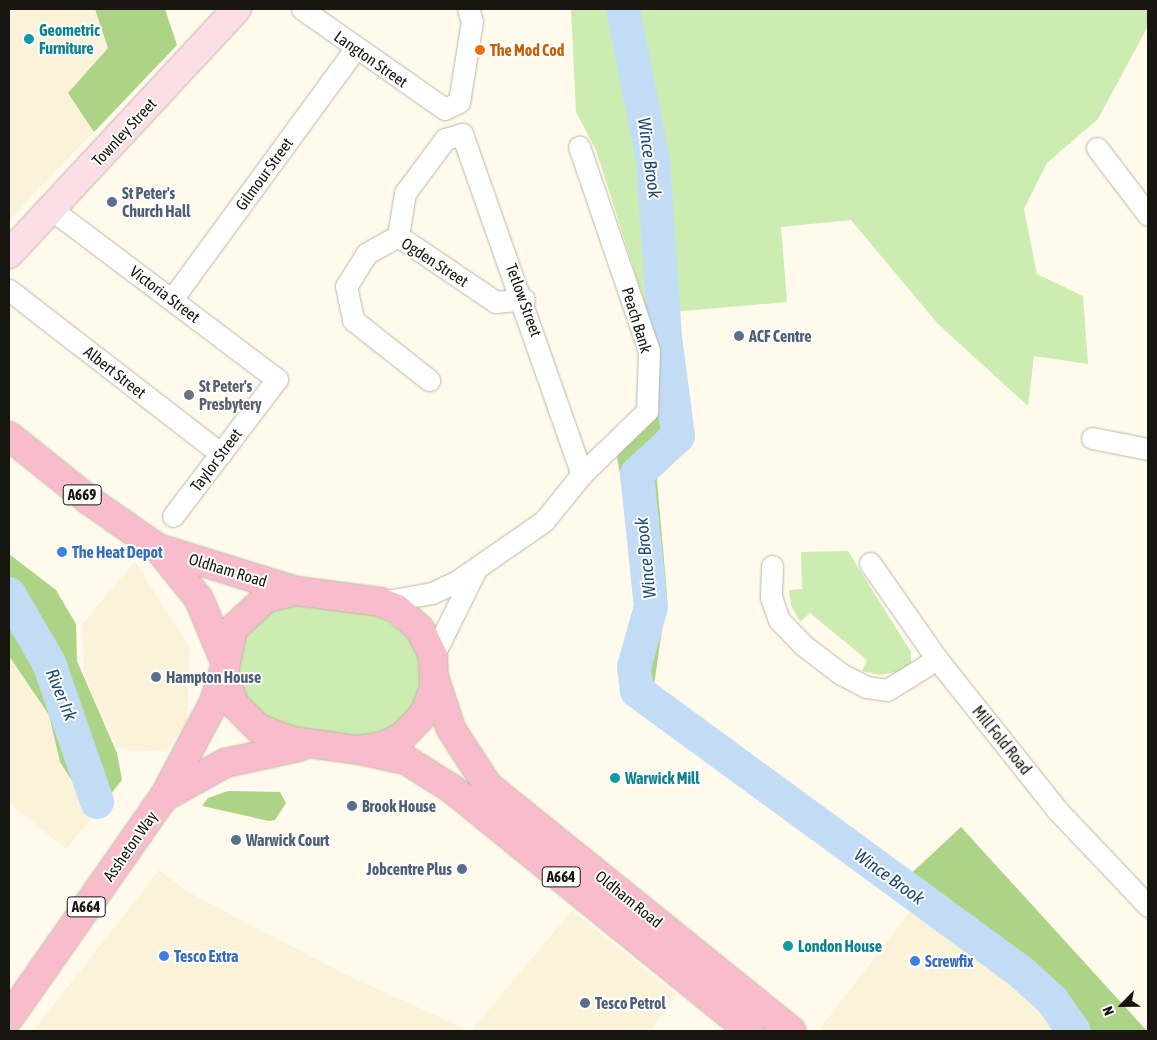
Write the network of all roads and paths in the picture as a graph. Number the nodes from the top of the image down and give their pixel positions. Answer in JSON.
{"nodes":[{"id":1,"x":237,"y":9,"type":"edge"},
{"id":2,"x":302,"y":9,"type":"edge"},
{"id":3,"x":468,"y":9,"type":"edge"},
{"id":4,"x":355,"y":49,"type":"junction"},
{"id":5,"x":579,"y":147,"type":"dead end"},
{"id":6,"x":1097,"y":148,"type":"dead end"},
{"id":7,"x":52,"y":209,"type":"junction"},
{"id":8,"x":1148,"y":215,"type":"edge"},
{"id":9,"x":398,"y":236,"type":"junction"},
{"id":10,"x":9,"y":254,"type":"edge"},
{"id":11,"x":9,"y":290,"type":"edge"},
{"id":12,"x":172,"y":299,"type":"junction"},
{"id":13,"x":524,"y":299,"type":"junction"},
{"id":14,"x":277,"y":379,"type":"joint"},
{"id":15,"x":429,"y":380,"type":"dead end"},
{"id":16,"x":9,"y":436,"type":"edge"},
{"id":17,"x":1092,"y":438,"type":"dead end"},
{"id":18,"x":1148,"y":449,"type":"edge"},
{"id":19,"x":221,"y":454,"type":"junction"},
{"id":20,"x":582,"y":474,"type":"junction"},
{"id":21,"x":173,"y":516,"type":"dead end"},
{"id":22,"x":159,"y":548,"type":"junction"},
{"id":23,"x":870,"y":563,"type":"dead end"},
{"id":24,"x":478,"y":566,"type":"junction"},
{"id":25,"x":772,"y":566,"type":"dead end"},
{"id":26,"x":297,"y":591,"type":"junction"},
{"id":27,"x":380,"y":602,"type":"junction"},
{"id":28,"x":937,"y":659,"type":"junction"},
{"id":29,"x":224,"y":665,"type":"junction"},
{"id":30,"x":434,"y":668,"type":"junction"},
{"id":31,"x":318,"y":746,"type":"junction"},
{"id":32,"x":358,"y":750,"type":"junction"},
{"id":33,"x":164,"y":797,"type":"junction"},
{"id":34,"x":1148,"y":906,"type":"edge"},
{"id":35,"x":9,"y":1018,"type":"edge"},
{"id":36,"x":750,"y":1031,"type":"edge"},
{"id":37,"x":792,"y":1031,"type":"edge"}],
"edges":[{"from":1,"to":7,"type":"main road","name":"Townley Street"},
{"from":2,"to":4,"type":"street","name":"Langton Street"},
{"from":3,"to":4,"type":"street","name":"Langton Street"},
{"from":4,"to":12,"type":"street","name":"Gilmour Street"},
{"from":5,"to":20,"type":"street","name":"Peach Bank"},
{"from":6,"to":8,"type":"street"},
{"from":7,"to":10,"type":"main road","name":"Townley Street"},
{"from":7,"to":12,"type":"street","name":"Victoria Street"},
{"from":9,"to":13,"type":"street","name":"Ogden Street"},
{"from":9,"to":13,"type":"street","name":"Tetlow Street"},
{"from":9,"to":15,"type":"street","name":"Ogden Street"},
{"from":11,"to":19,"type":"street","name":"Albert Street"},
{"from":12,"to":14,"type":"street","name":"Victoria Street"},
{"from":13,"to":20,"type":"street","name":"Tetlow Street"},
{"from":14,"to":19,"type":"street","name":"Taylor Street"},
{"from":16,"to":22,"type":"main road","name":"Oldham Road","number":"A669"},
{"from":17,"to":18,"type":"street"},
{"from":19,"to":21,"type":"street","name":"Taylor Street"},
{"from":20,"to":24,"type":"street","name":"Peach Bank"},
{"from":22,"to":26,"type":"main road","name":"Oldham Road"},
{"from":22,"to":29,"type":"main road","name":"Oldham Road"},
{"from":23,"to":28,"type":"street","name":"Mill Fold Road"},
{"from":24,"to":27,"type":"street","name":"Peach Bank"},
{"from":24,"to":30,"type":"street"},
{"from":25,"to":28,"type":"street"},
{"from":26,"to":27,"type":"main road","number":"A664"},
{"from":26,"to":29,"type":"main road","number":"A664"},
{"from":27,"to":30,"type":"main road","number":"A664"},
{"from":28,"to":34,"type":"street","name":"Mill Fold Road"},
{"from":29,"to":31,"type":"main road","number":"A664"},
{"from":29,"to":33,"type":"main road","name":"Assheton Way","number":"A664"},
{"from":30,"to":32,"type":"main road","number":"A664"},
{"from":30,"to":37,"type":"main road","name":"Oldham Road","number":"A664"},
{"from":31,"to":32,"type":"main road","number":"A664"},
{"from":31,"to":33,"type":"main road","name":"Assheton Way","number":"A664"},
{"from":32,"to":36,"type":"main road","name":"Oldham Road","number":"A664"},
{"from":33,"to":35,"type":"main road","name":"Assheton Way","number":"A664"}]}
